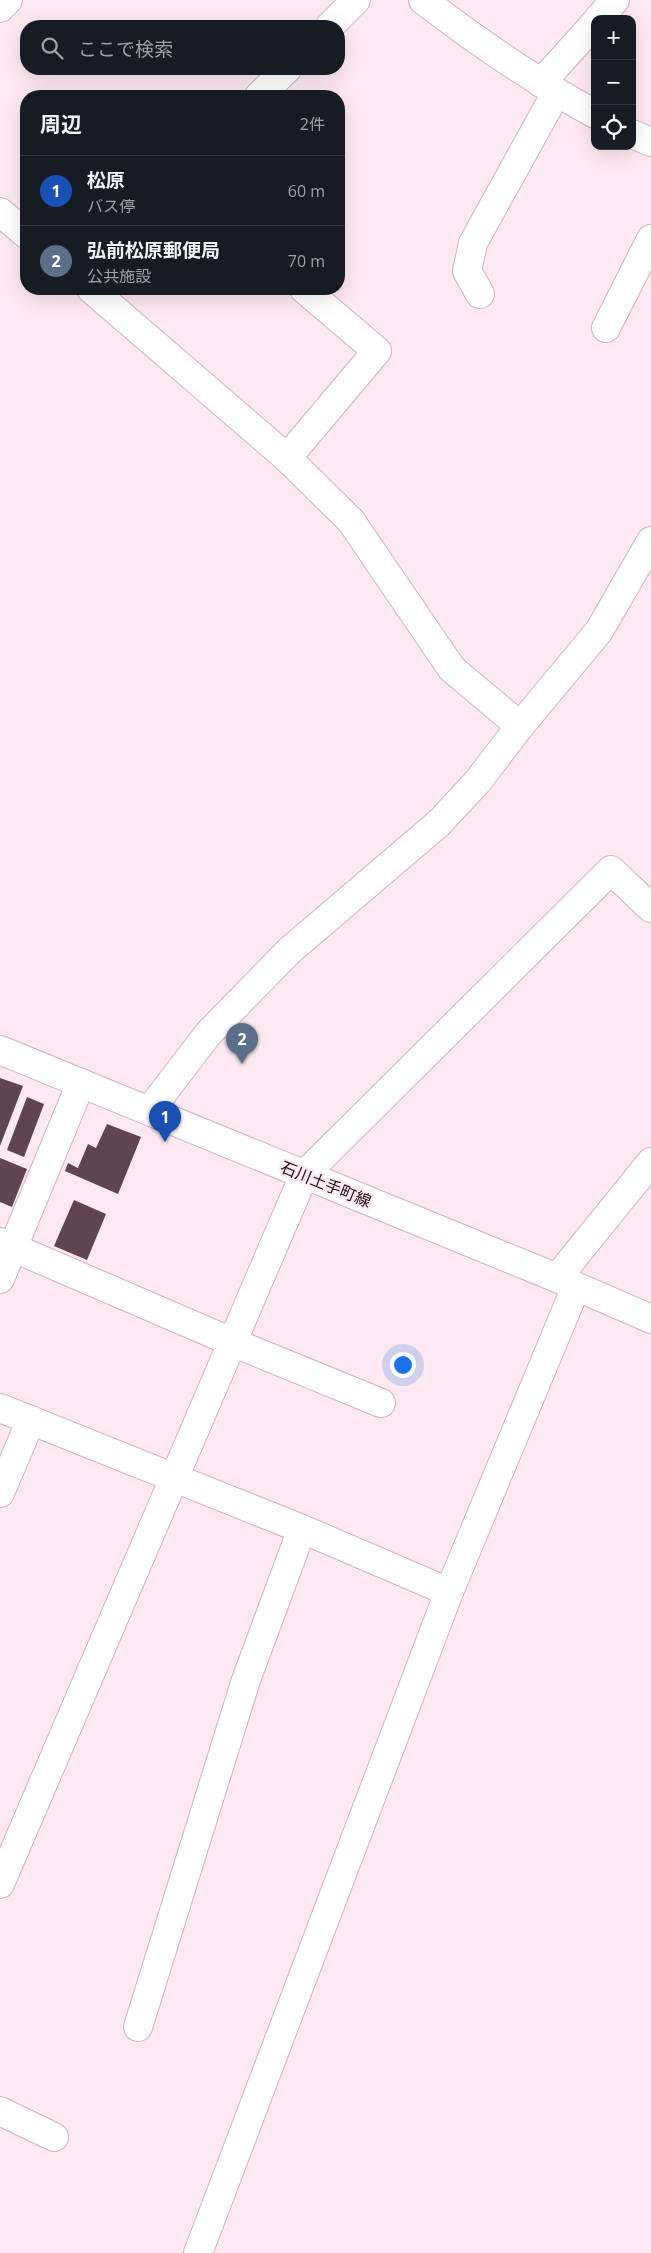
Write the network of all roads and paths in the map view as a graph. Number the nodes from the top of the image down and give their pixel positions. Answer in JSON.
{"nodes":[{"id":1,"x":8,"y":0,"type":"edge"},
{"id":2,"x":356,"y":0,"type":"edge"},
{"id":3,"x":422,"y":0,"type":"edge"},
{"id":4,"x":615,"y":0,"type":"edge"},
{"id":5,"x":0,"y":8,"type":"edge"},
{"id":6,"x":602,"y":15,"type":"edge"},
{"id":7,"x":336,"y":20,"type":"edge"},
{"id":8,"x":591,"y":29,"type":"edge"},
{"id":9,"x":281,"y":75,"type":"edge"},
{"id":10,"x":549,"y":88,"type":"junction"},
{"id":11,"x":265,"y":90,"type":"edge"},
{"id":12,"x":591,"y":112,"type":"edge"},
{"id":13,"x":636,"y":136,"type":"edge"},
{"id":14,"x":651,"y":142,"type":"edge"},
{"id":15,"x":0,"y":212,"type":"edge"},
{"id":16,"x":20,"y":229,"type":"edge"},
{"id":17,"x":651,"y":238,"type":"edge"},
{"id":18,"x":480,"y":294,"type":"dead end"},
{"id":19,"x":98,"y":295,"type":"edge"},
{"id":20,"x":311,"y":295,"type":"edge"},
{"id":21,"x":606,"y":328,"type":"dead end"},
{"id":22,"x":287,"y":458,"type":"junction"},
{"id":23,"x":651,"y":542,"type":"edge"},
{"id":24,"x":520,"y":726,"type":"junction"},
{"id":25,"x":651,"y":908,"type":"edge"},
{"id":26,"x":0,"y":1050,"type":"edge"},
{"id":27,"x":81,"y":1083,"type":"junction"},
{"id":28,"x":150,"y":1111,"type":"junction"},
{"id":29,"x":651,"y":1162,"type":"edge"},
{"id":30,"x":304,"y":1175,"type":"junction"},
{"id":31,"x":7,"y":1245,"type":"edge"},
{"id":32,"x":0,"y":1279,"type":"edge"},
{"id":33,"x":566,"y":1282,"type":"junction"},
{"id":34,"x":651,"y":1319,"type":"edge"},
{"id":35,"x":232,"y":1342,"type":"junction"},
{"id":36,"x":381,"y":1403,"type":"dead end"},
{"id":37,"x":0,"y":1408,"type":"edge"},
{"id":38,"x":31,"y":1420,"type":"junction"},
{"id":39,"x":175,"y":1478,"type":"junction"},
{"id":40,"x":0,"y":1493,"type":"edge"},
{"id":41,"x":302,"y":1529,"type":"junction"},
{"id":42,"x":449,"y":1592,"type":"junction"},
{"id":43,"x":0,"y":1884,"type":"edge"},
{"id":44,"x":138,"y":2027,"type":"dead end"},
{"id":45,"x":0,"y":2111,"type":"edge"},
{"id":46,"x":54,"y":2137,"type":"dead end"},
{"id":47,"x":198,"y":2253,"type":"edge"}],
"edges":[{"from":1,"to":5,"type":"street"},
{"from":2,"to":7,"type":"street"},
{"from":3,"to":10,"type":"street"},
{"from":4,"to":6,"type":"street"},
{"from":8,"to":10,"type":"street"},
{"from":9,"to":11,"type":"street"},
{"from":10,"to":12,"type":"street"},
{"from":10,"to":18,"type":"street"},
{"from":13,"to":14,"type":"street"},
{"from":15,"to":16,"type":"street"},
{"from":17,"to":21,"type":"street"},
{"from":19,"to":22,"type":"street"},
{"from":20,"to":22,"type":"street"},
{"from":22,"to":24,"type":"street"},
{"from":23,"to":24,"type":"street"},
{"from":24,"to":28,"type":"street"},
{"from":25,"to":30,"type":"street"},
{"from":26,"to":27,"type":"street","name":"石川土手町線"},
{"from":27,"to":28,"type":"street","name":"石川土手町線"},
{"from":27,"to":31,"type":"street"},
{"from":28,"to":30,"type":"street","name":"石川土手町線"},
{"from":29,"to":33,"type":"street"},
{"from":30,"to":33,"type":"street","name":"石川土手町線"},
{"from":30,"to":35,"type":"street"},
{"from":31,"to":32,"type":"street"},
{"from":31,"to":35,"type":"street"},
{"from":33,"to":34,"type":"street","name":"石川土手町線"},
{"from":33,"to":42,"type":"street"},
{"from":35,"to":36,"type":"street"},
{"from":35,"to":39,"type":"street"},
{"from":37,"to":38,"type":"street"},
{"from":38,"to":39,"type":"street"},
{"from":38,"to":40,"type":"street"},
{"from":39,"to":41,"type":"street"},
{"from":39,"to":43,"type":"street"},
{"from":41,"to":42,"type":"street"},
{"from":41,"to":44,"type":"street"},
{"from":42,"to":47,"type":"street"},
{"from":45,"to":46,"type":"street"}]}
